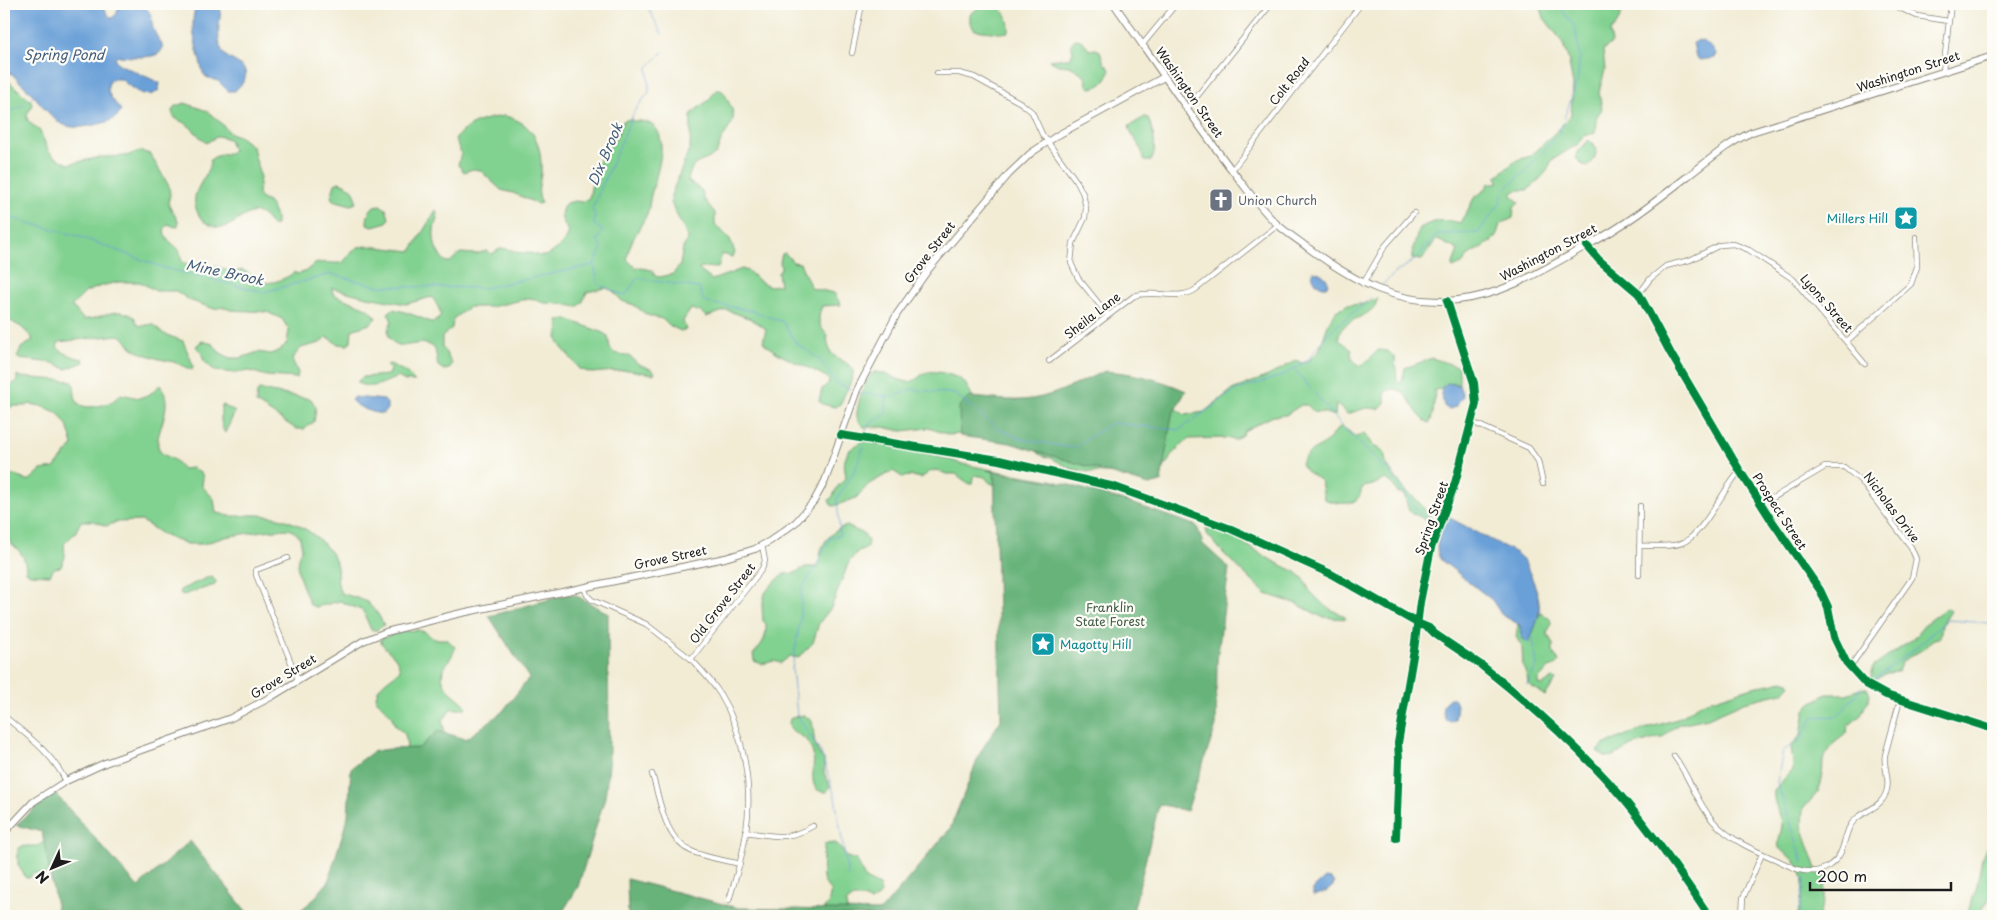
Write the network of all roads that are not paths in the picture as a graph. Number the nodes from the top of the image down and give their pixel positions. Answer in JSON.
{"nodes":[{"id":1,"x":862,"y":4,"type":"edge"},
{"id":2,"x":1114,"y":4,"type":"edge"},
{"id":3,"x":1176,"y":4,"type":"edge"},
{"id":4,"x":1271,"y":4,"type":"edge"},
{"id":5,"x":1361,"y":4,"type":"edge"},
{"id":6,"x":1891,"y":4,"type":"edge"},
{"id":7,"x":1951,"y":4,"type":"edge"},
{"id":8,"x":1948,"y":21,"type":"junction"},
{"id":9,"x":1143,"y":44,"type":"junction"},
{"id":10,"x":852,"y":53,"type":"dead end"},
{"id":11,"x":1993,"y":56,"type":"edge"},
{"id":12,"x":1943,"y":71,"type":"junction"},
{"id":13,"x":937,"y":73,"type":"dead end"},
{"id":14,"x":1164,"y":77,"type":"junction"},
{"id":15,"x":1186,"y":110,"type":"junction"},
{"id":16,"x":1048,"y":142,"type":"junction"},
{"id":17,"x":1697,"y":169,"type":"junction"},
{"id":18,"x":1232,"y":170,"type":"junction"},
{"id":19,"x":1703,"y":174,"type":"dead end"},
{"id":20,"x":1414,"y":213,"type":"dead end"},
{"id":21,"x":1278,"y":226,"type":"junction"},
{"id":22,"x":1916,"y":238,"type":"dead end"},
{"id":23,"x":1587,"y":246,"type":"junction"},
{"id":24,"x":1363,"y":284,"type":"junction"},
{"id":25,"x":1639,"y":294,"type":"junction"},
{"id":26,"x":1447,"y":301,"type":"junction"},
{"id":27,"x":1108,"y":315,"type":"junction"},
{"id":28,"x":1847,"y":342,"type":"junction"},
{"id":29,"x":1049,"y":361,"type":"dead end"},
{"id":30,"x":1865,"y":364,"type":"dead end"},
{"id":31,"x":1472,"y":422,"type":"junction"},
{"id":32,"x":1740,"y":471,"type":"junction"},
{"id":33,"x":1544,"y":484,"type":"dead end"},
{"id":34,"x":1761,"y":505,"type":"junction"},
{"id":35,"x":1640,"y":506,"type":"dead end"},
{"id":36,"x":762,"y":545,"type":"junction"},
{"id":37,"x":1640,"y":546,"type":"junction"},
{"id":38,"x":288,"y":558,"type":"dead end"},
{"id":39,"x":1639,"y":575,"type":"dead end"},
{"id":40,"x":584,"y":587,"type":"junction"},
{"id":41,"x":691,"y":659,"type":"junction"},
{"id":42,"x":1850,"y":667,"type":"junction"},
{"id":43,"x":298,"y":680,"type":"junction"},
{"id":44,"x":1900,"y":700,"type":"junction"},
{"id":45,"x":4,"y":716,"type":"edge"},
{"id":46,"x":1993,"y":729,"type":"edge"},
{"id":47,"x":1674,"y":756,"type":"dead end"},
{"id":48,"x":652,"y":774,"type":"dead end"},
{"id":49,"x":66,"y":781,"type":"junction"},
{"id":50,"x":813,"y":826,"type":"dead end"},
{"id":51,"x":746,"y":832,"type":"junction"},
{"id":52,"x":4,"y":833,"type":"edge"},
{"id":53,"x":1396,"y":838,"type":"dead end"},
{"id":54,"x":1762,"y":854,"type":"junction"},
{"id":55,"x":740,"y":864,"type":"junction"},
{"id":56,"x":729,"y":900,"type":"dead end"},
{"id":57,"x":1742,"y":916,"type":"edge"}],
"edges":[{"from":1,"to":10,"type":"street"},
{"from":2,"to":9,"type":"main road","name":"Washington Street"},
{"from":3,"to":9,"type":"street"},
{"from":4,"to":15,"type":"street"},
{"from":5,"to":18,"type":"street","name":"Colt Road"},
{"from":6,"to":8,"type":"street"},
{"from":7,"to":8,"type":"street"},
{"from":8,"to":12,"type":"street"},
{"from":9,"to":14,"type":"main road","name":"Washington Street"},
{"from":11,"to":12,"type":"main road","name":"Washington Street"},
{"from":12,"to":17,"type":"main road","name":"Washington Street"},
{"from":13,"to":16,"type":"street"},
{"from":14,"to":15,"type":"main road","name":"Washington Street"},
{"from":14,"to":16,"type":"main road","name":"Grove Street"},
{"from":15,"to":18,"type":"main road","name":"Washington Street"},
{"from":16,"to":27,"type":"street"},
{"from":16,"to":36,"type":"main road","name":"Grove Street"},
{"from":17,"to":19,"type":"street"},
{"from":17,"to":23,"type":"main road","name":"Washington Street"},
{"from":18,"to":21,"type":"main road","name":"Washington Street"},
{"from":20,"to":24,"type":"street"},
{"from":21,"to":24,"type":"main road","name":"Washington Street"},
{"from":21,"to":27,"type":"street","name":"Sheila Lane"},
{"from":22,"to":28,"type":"street"},
{"from":23,"to":25,"type":"street","name":"Prospect Street"},
{"from":23,"to":26,"type":"main road","name":"Washington Street"},
{"from":24,"to":26,"type":"main road","name":"Washington Street"},
{"from":25,"to":28,"type":"street","name":"Lyons Street"},
{"from":25,"to":32,"type":"street","name":"Prospect Street"},
{"from":26,"to":31,"type":"street","name":"Spring Street"},
{"from":27,"to":29,"type":"street","name":"Sheila Lane"},
{"from":28,"to":30,"type":"street","name":"Lyons Street"},
{"from":31,"to":33,"type":"street"},
{"from":31,"to":53,"type":"street","name":"Spring Street"},
{"from":32,"to":34,"type":"street","name":"Prospect Street"},
{"from":32,"to":37,"type":"street"},
{"from":34,"to":42,"type":"street","name":"Prospect Street"},
{"from":34,"to":42,"type":"street","name":"Nicholas Drive"},
{"from":35,"to":37,"type":"street"},
{"from":36,"to":40,"type":"main road","name":"Grove Street"},
{"from":36,"to":41,"type":"street","name":"Old Grove Street"},
{"from":37,"to":39,"type":"street"},
{"from":38,"to":43,"type":"street"},
{"from":40,"to":41,"type":"street","name":"Old Grove Street"},
{"from":40,"to":43,"type":"main road","name":"Grove Street"},
{"from":41,"to":51,"type":"street"},
{"from":42,"to":44,"type":"street","name":"Prospect Street"},
{"from":43,"to":49,"type":"main road","name":"Grove Street"},
{"from":44,"to":46,"type":"street","name":"Prospect Street"},
{"from":44,"to":54,"type":"street"},
{"from":45,"to":49,"type":"street"},
{"from":47,"to":54,"type":"street"},
{"from":48,"to":55,"type":"street"},
{"from":49,"to":52,"type":"main road","name":"Grove Street"},
{"from":50,"to":51,"type":"street"},
{"from":51,"to":55,"type":"street"},
{"from":54,"to":57,"type":"street"},
{"from":55,"to":56,"type":"street"}]}
